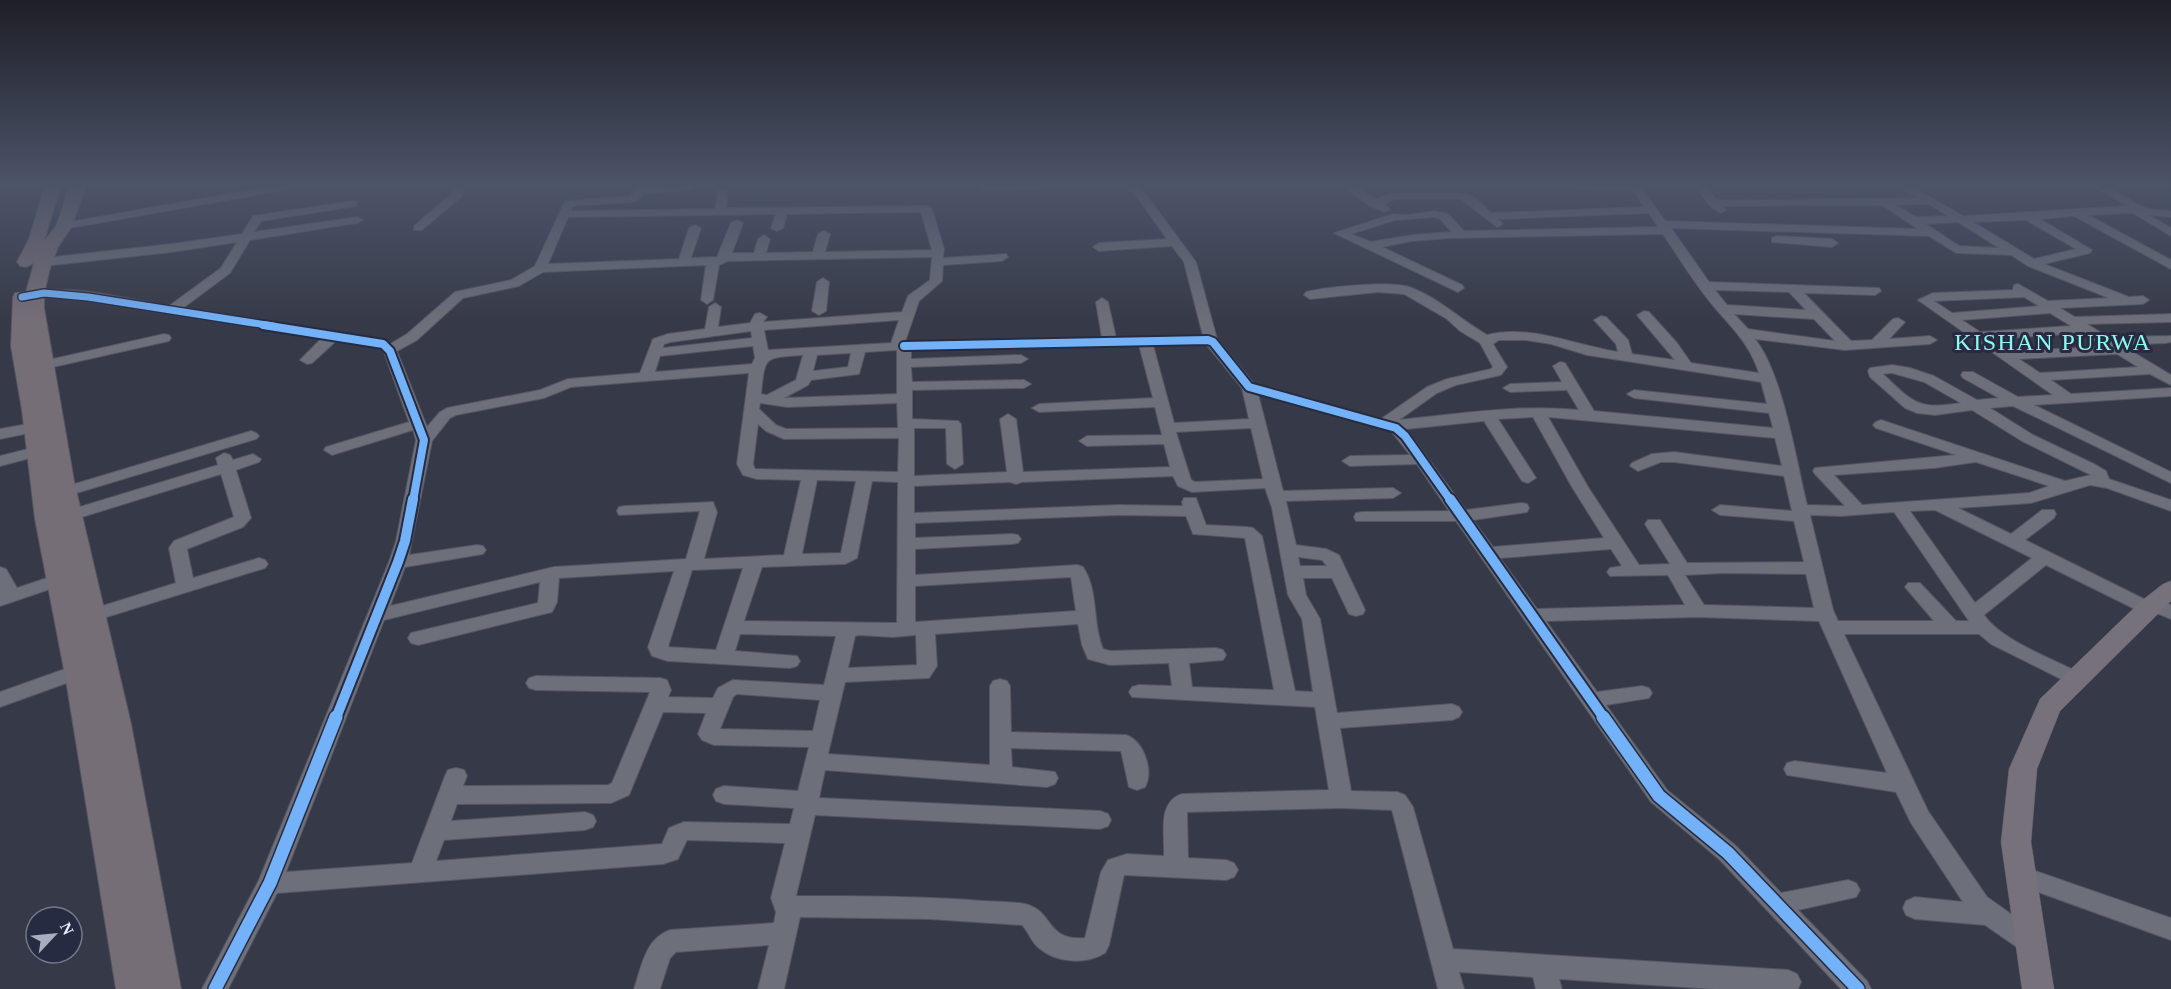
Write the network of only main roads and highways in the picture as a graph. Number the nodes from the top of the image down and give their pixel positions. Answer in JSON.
{"nodes":[{"id":1,"x":39,"y":232,"type":"edge"},
{"id":2,"x":60,"y":232,"type":"edge"},
{"id":3,"x":28,"y":296,"type":"junction"},
{"id":4,"x":42,"y":434,"type":"junction"},
{"id":5,"x":70,"y":576,"type":"junction"},
{"id":6,"x":2161,"y":603,"type":"edge"},
{"id":7,"x":135,"y":989,"type":"edge"},
{"id":8,"x":162,"y":989,"type":"edge"},
{"id":9,"x":2037,"y":989,"type":"edge"}],
"edges":[{"from":1,"to":3,"type":"highway"},
{"from":2,"to":3,"type":"highway"},
{"from":3,"to":4,"type":"highway"},
{"from":3,"to":4,"type":"highway"},
{"from":4,"to":5,"type":"highway"},
{"from":4,"to":5,"type":"highway"},
{"from":5,"to":7,"type":"highway"},
{"from":5,"to":8,"type":"highway"},
{"from":6,"to":9,"type":"main road"}]}
